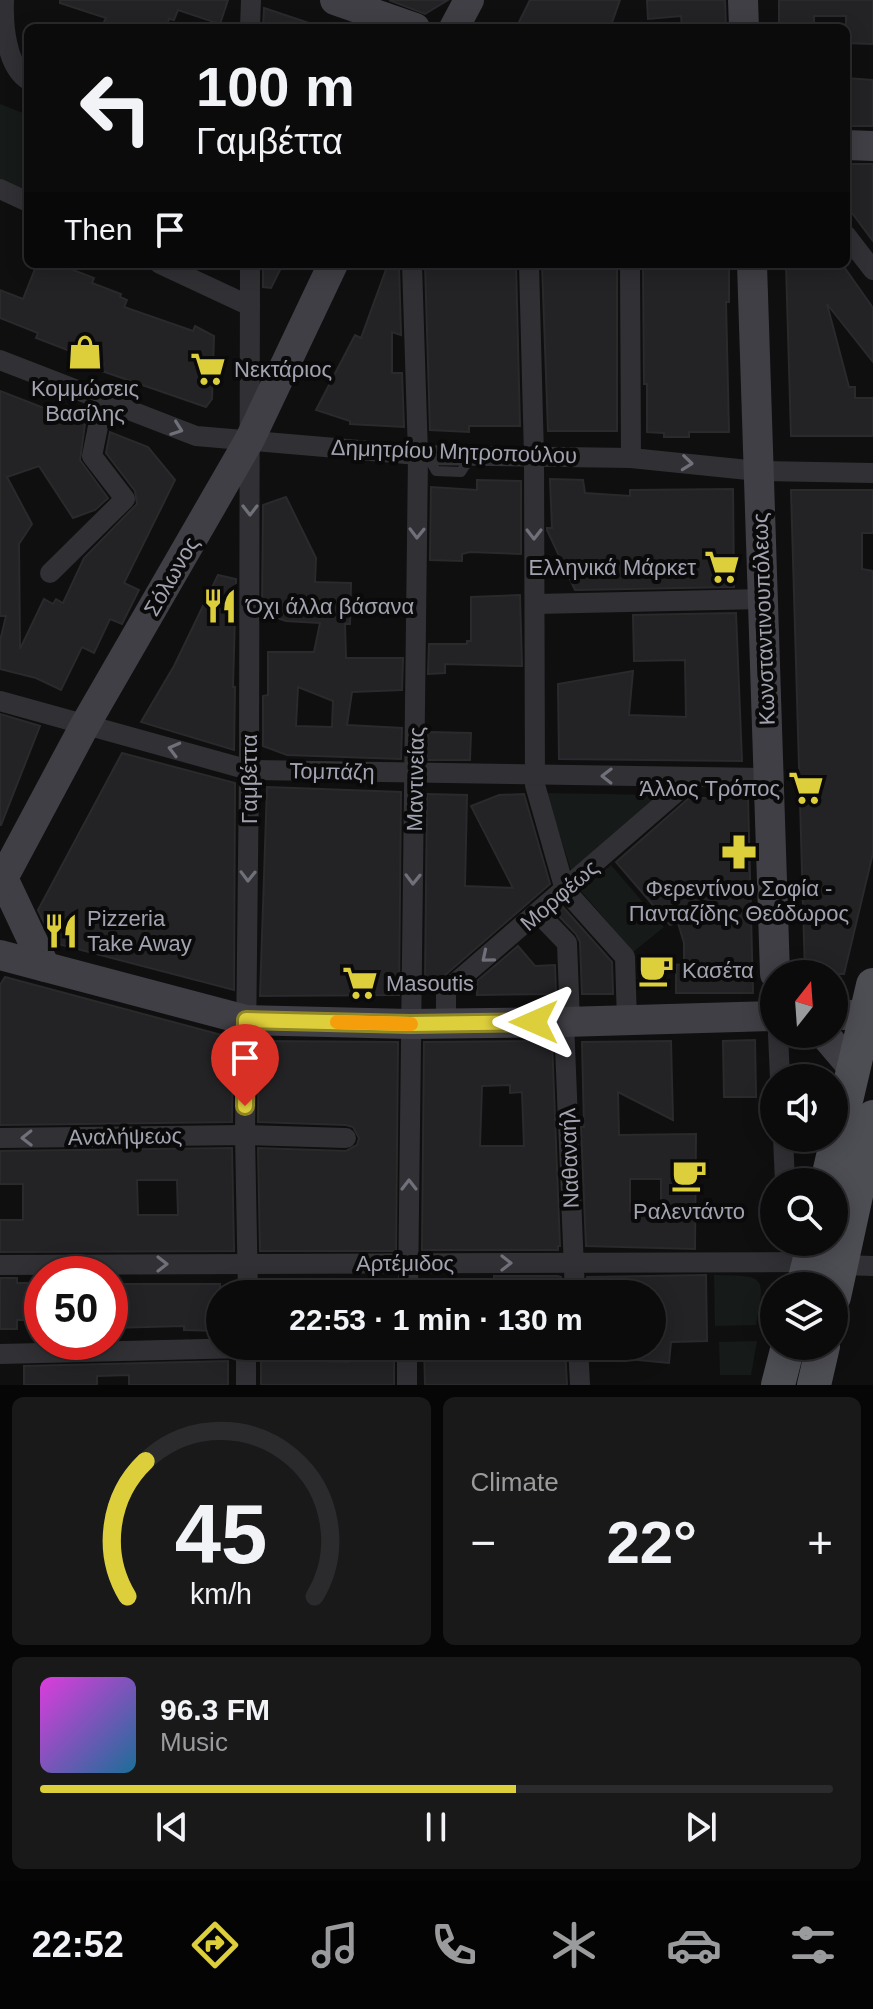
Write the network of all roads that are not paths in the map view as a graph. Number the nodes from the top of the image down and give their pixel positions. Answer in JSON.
{"nodes":[{"id":1,"x":4,"y":0,"type":"edge"},
{"id":2,"x":251,"y":0,"type":"edge"},
{"id":3,"x":335,"y":0,"type":"edge"},
{"id":4,"x":469,"y":0,"type":"edge"},
{"id":5,"x":743,"y":0,"type":"edge"},
{"id":6,"x":250,"y":24,"type":"edge"},
{"id":7,"x":404,"y":24,"type":"edge"},
{"id":8,"x":456,"y":24,"type":"edge"},
{"id":9,"x":744,"y":24,"type":"edge"},
{"id":10,"x":24,"y":77,"type":"edge"},
{"id":11,"x":850,"y":145,"type":"edge"},
{"id":12,"x":873,"y":146,"type":"edge"},
{"id":13,"x":0,"y":189,"type":"edge"},
{"id":14,"x":24,"y":200,"type":"edge"},
{"id":15,"x":850,"y":240,"type":"edge"},
{"id":16,"x":169,"y":268,"type":"edge"},
{"id":17,"x":250,"y":268,"type":"edge"},
{"id":18,"x":331,"y":268,"type":"edge"},
{"id":19,"x":412,"y":268,"type":"edge"},
{"id":20,"x":529,"y":268,"type":"edge"},
{"id":21,"x":630,"y":268,"type":"edge"},
{"id":22,"x":752,"y":268,"type":"edge"},
{"id":23,"x":873,"y":270,"type":"edge"},
{"id":24,"x":250,"y":306,"type":"junction"},
{"id":25,"x":0,"y":360,"type":"edge"},
{"id":26,"x":103,"y":402,"type":"junction"},
{"id":27,"x":250,"y":439,"type":"junction"},
{"id":28,"x":423,"y":455,"type":"junction"},
{"id":29,"x":534,"y":456,"type":"junction"},
{"id":30,"x":631,"y":458,"type":"junction"},
{"id":31,"x":466,"y":464,"type":"dead end"},
{"id":32,"x":758,"y":471,"type":"junction"},
{"id":33,"x":873,"y":473,"type":"edge"},
{"id":34,"x":50,"y":573,"type":"dead end"},
{"id":35,"x":763,"y":599,"type":"junction"},
{"id":36,"x":535,"y":604,"type":"junction"},
{"id":37,"x":0,"y":701,"type":"edge"},
{"id":38,"x":85,"y":725,"type":"junction"},
{"id":39,"x":249,"y":770,"type":"junction"},
{"id":40,"x":415,"y":773,"type":"junction"},
{"id":41,"x":535,"y":775,"type":"junction"},
{"id":42,"x":694,"y":777,"type":"junction"},
{"id":43,"x":769,"y":778,"type":"junction"},
{"id":44,"x":2,"y":881,"type":"edge"},
{"id":45,"x":565,"y":890,"type":"junction"},
{"id":46,"x":539,"y":914,"type":"junction"},
{"id":47,"x":0,"y":955,"type":"edge"},
{"id":48,"x":775,"y":960,"type":"edge"},
{"id":49,"x":45,"y":967,"type":"junction"},
{"id":50,"x":862,"y":1008,"type":"edge"},
{"id":51,"x":760,"y":1016,"type":"edge"},
{"id":52,"x":246,"y":1020,"type":"junction"},
{"id":53,"x":627,"y":1021,"type":"junction"},
{"id":54,"x":567,"y":1022,"type":"junction"},
{"id":55,"x":446,"y":1023,"type":"junction"},
{"id":56,"x":410,"y":1024,"type":"junction"},
{"id":57,"x":836,"y":1048,"type":"edge"},
{"id":58,"x":853,"y":1068,"type":"junction"},
{"id":59,"x":873,"y":1117,"type":"edge"},
{"id":60,"x":245,"y":1135,"type":"junction"},
{"id":61,"x":0,"y":1138,"type":"edge"},
{"id":62,"x":346,"y":1138,"type":"dead end"},
{"id":63,"x":830,"y":1168,"type":"edge"},
{"id":64,"x":408,"y":1263,"type":"junction"},
{"id":65,"x":574,"y":1263,"type":"junction"},
{"id":66,"x":249,"y":1264,"type":"junction"},
{"id":67,"x":0,"y":1265,"type":"edge"},
{"id":68,"x":819,"y":1265,"type":"edge"},
{"id":69,"x":248,"y":1280,"type":"edge"},
{"id":70,"x":408,"y":1280,"type":"edge"},
{"id":71,"x":575,"y":1280,"type":"edge"},
{"id":72,"x":206,"y":1348,"type":"edge"},
{"id":73,"x":0,"y":1354,"type":"edge"},
{"id":74,"x":246,"y":1360,"type":"edge"},
{"id":75,"x":407,"y":1360,"type":"edge"},
{"id":76,"x":579,"y":1360,"type":"edge"},
{"id":77,"x":784,"y":1360,"type":"edge"},
{"id":78,"x":820,"y":1360,"type":"edge"},
{"id":79,"x":246,"y":1385,"type":"edge"},
{"id":80,"x":407,"y":1385,"type":"edge"},
{"id":81,"x":580,"y":1385,"type":"edge"},
{"id":82,"x":778,"y":1385,"type":"edge"},
{"id":83,"x":814,"y":1385,"type":"edge"}],
"edges":[{"from":1,"to":10,"type":"street"},
{"from":2,"to":6,"type":"street"},
{"from":3,"to":7,"type":"street"},
{"from":4,"to":8,"type":"street"},
{"from":5,"to":9,"type":"street"},
{"from":11,"to":12,"type":"street"},
{"from":13,"to":14,"type":"street"},
{"from":15,"to":23,"type":"street"},
{"from":16,"to":24,"type":"street"},
{"from":17,"to":24,"type":"street","name":"Γαμβέττα"},
{"from":18,"to":27,"type":"street","name":"Σόλωνος"},
{"from":19,"to":28,"type":"street","name":"Μαντινείας"},
{"from":20,"to":29,"type":"street"},
{"from":21,"to":30,"type":"street"},
{"from":22,"to":32,"type":"street","name":"Κωνσταντινουπόλεως"},
{"from":24,"to":27,"type":"street","name":"Γαμβέττα"},
{"from":25,"to":26,"type":"street","name":"Δημητρίου Μητροπούλου"},
{"from":26,"to":27,"type":"street","name":"Δημητρίου Μητροπούλου","one_way":true},
{"from":26,"to":34,"type":"street"},
{"from":27,"to":28,"type":"street","name":"Δημητρίου Μητροπούλου"},
{"from":27,"to":38,"type":"street","name":"Σόλωνος"},
{"from":27,"to":39,"type":"street","name":"Γαμβέττα","one_way":true},
{"from":28,"to":29,"type":"street","name":"Δημητρίου Μητροπούλου"},
{"from":28,"to":31,"type":"lane"},
{"from":28,"to":40,"type":"street","name":"Μαντινείας","one_way":true},
{"from":29,"to":30,"type":"street","name":"Δημητρίου Μητροπούλου"},
{"from":29,"to":36,"type":"street","one_way":true},
{"from":30,"to":32,"type":"street","name":"Δημητρίου Μητροπούλου","one_way":true},
{"from":32,"to":33,"type":"street","name":"Δημητρίου Μητροπούλου"},
{"from":32,"to":35,"type":"street","name":"Κωνσταντινουπόλεως"},
{"from":35,"to":36,"type":"street"},
{"from":35,"to":43,"type":"street","name":"Κωνσταντινουπόλεως"},
{"from":36,"to":41,"type":"street"},
{"from":37,"to":38,"type":"street","name":"Τομπάζη"},
{"from":39,"to":38,"type":"street","name":"Τομπάζη","one_way":true},
{"from":38,"to":44,"type":"street","name":"Σόλωνος"},
{"from":39,"to":40,"type":"street","name":"Τομπάζη"},
{"from":39,"to":52,"type":"street","name":"Γαμβέττα","one_way":true},
{"from":40,"to":41,"type":"street","name":"Τομπάζη"},
{"from":40,"to":56,"type":"street","name":"Μαντινείας","one_way":true},
{"from":42,"to":41,"type":"street","name":"Τομπάζη","one_way":true},
{"from":41,"to":45,"type":"street"},
{"from":42,"to":43,"type":"street","name":"Τομπάζη"},
{"from":42,"to":45,"type":"street","name":"Μορφέως"},
{"from":43,"to":48,"type":"street","name":"Κωνσταντινουπόλεως"},
{"from":44,"to":49,"type":"street"},
{"from":45,"to":46,"type":"street","name":"Μορφέως"},
{"from":45,"to":53,"type":"street"},
{"from":46,"to":54,"type":"street","name":"Ναθαναήλ"},
{"from":46,"to":55,"type":"street","name":"Μορφέως","one_way":true},
{"from":47,"to":49,"type":"street"},
{"from":49,"to":52,"type":"street"},
{"from":50,"to":58,"type":"main road"},
{"from":51,"to":53,"type":"street"},
{"from":52,"to":56,"type":"street"},
{"from":52,"to":60,"type":"street","name":"Γαμβέττα"},
{"from":53,"to":54,"type":"street"},
{"from":54,"to":55,"type":"street"},
{"from":54,"to":65,"type":"street","name":"Ναθαναήλ"},
{"from":55,"to":56,"type":"street"},
{"from":64,"to":56,"type":"street","name":"Μαντινείας","one_way":true},
{"from":57,"to":58,"type":"street"},
{"from":58,"to":63,"type":"main road"},
{"from":59,"to":68,"type":"main road"},
{"from":60,"to":61,"type":"street","name":"Αναλήψεως","one_way":true},
{"from":60,"to":62,"type":"street","name":"Αναλήψεως"},
{"from":60,"to":66,"type":"street","name":"Γαμβέττα"},
{"from":64,"to":65,"type":"street","name":"Αρτέμιδος","one_way":true},
{"from":64,"to":66,"type":"street","name":"Αρτέμιδος"},
{"from":64,"to":70,"type":"street","name":"Μαντινείας"},
{"from":65,"to":68,"type":"street","name":"Αρτέμιδος"},
{"from":65,"to":71,"type":"street","name":"Ναθαναήλ"},
{"from":67,"to":66,"type":"street","name":"Αρτέμιδος","one_way":true},
{"from":66,"to":69,"type":"street","name":"Γαμβέττα"},
{"from":72,"to":73,"type":"street"},
{"from":74,"to":79,"type":"street"},
{"from":75,"to":80,"type":"street"},
{"from":76,"to":81,"type":"street"},
{"from":77,"to":82,"type":"main road"},
{"from":78,"to":83,"type":"main road"}]}
